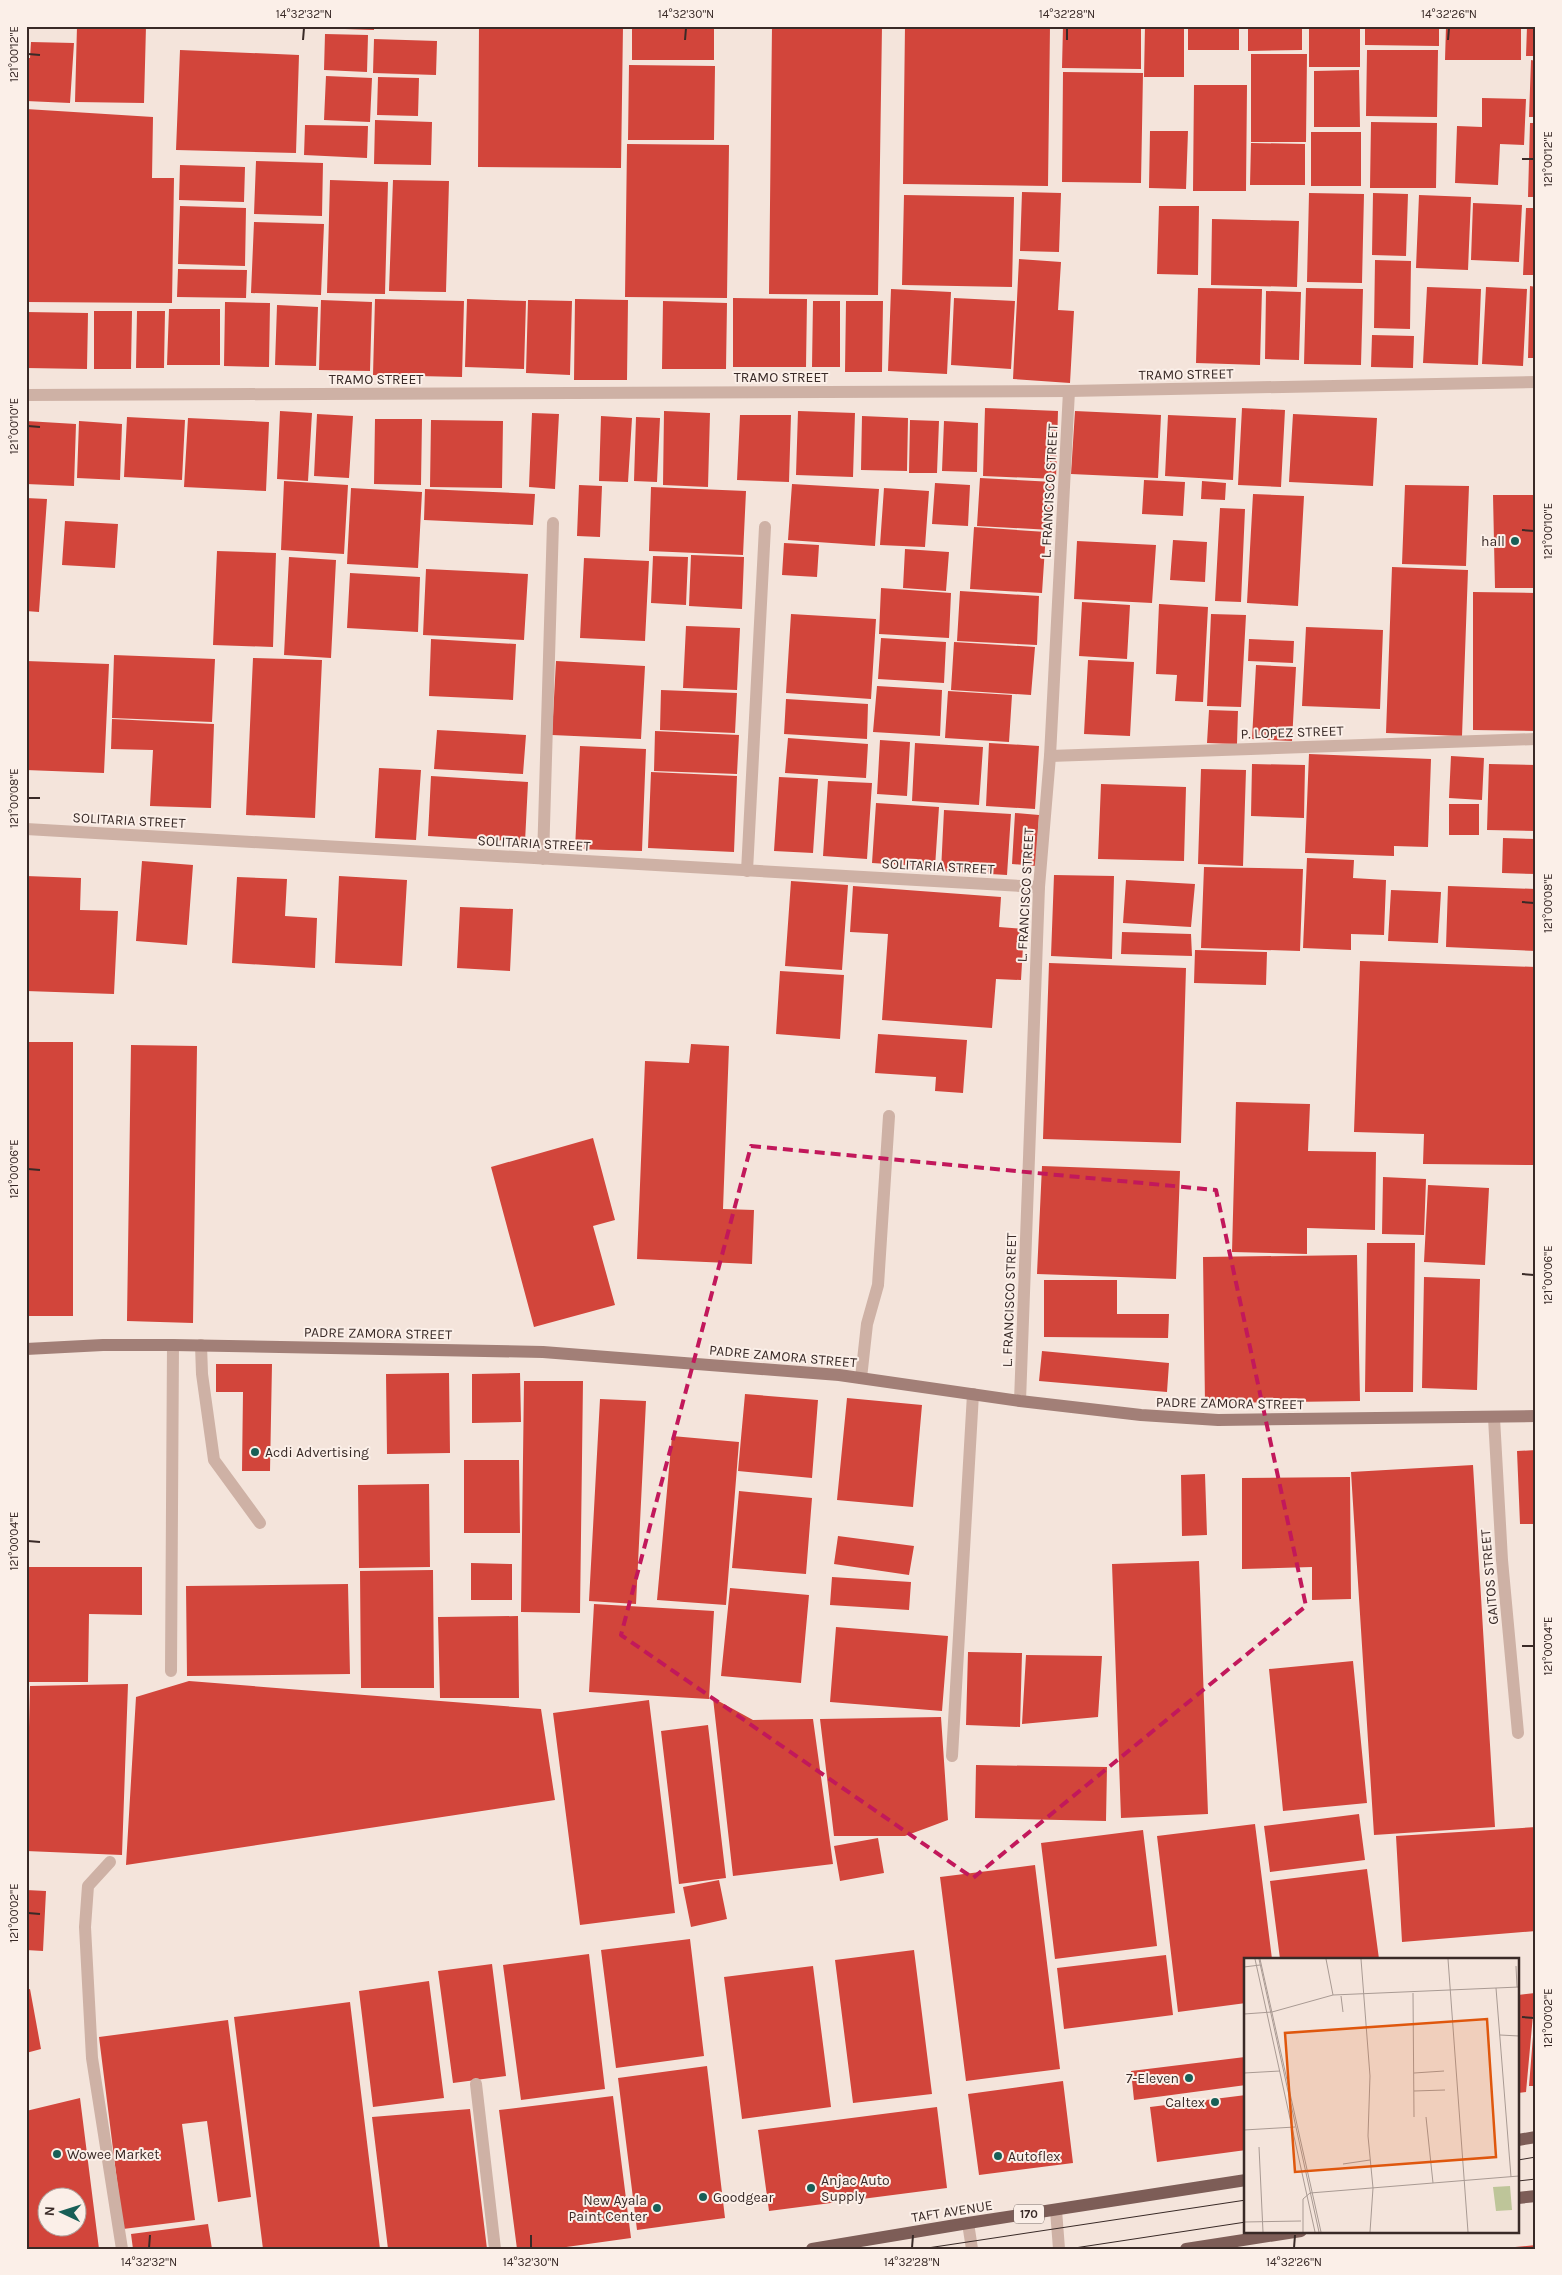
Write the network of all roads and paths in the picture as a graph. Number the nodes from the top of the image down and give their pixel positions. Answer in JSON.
{"nodes":[{"id":1,"x":1536,"y":382,"type":"edge"},
{"id":2,"x":1069,"y":391,"type":"junction"},
{"id":3,"x":26,"y":395,"type":"edge"},
{"id":4,"x":553,"y":523,"type":"dead end"},
{"id":5,"x":765,"y":527,"type":"dead end"},
{"id":6,"x":1536,"y":739,"type":"edge"},
{"id":7,"x":1050,"y":756,"type":"junction"},
{"id":8,"x":26,"y":829,"type":"edge"},
{"id":9,"x":543,"y":858,"type":"junction"},
{"id":10,"x":747,"y":871,"type":"junction"},
{"id":11,"x":1039,"y":887,"type":"junction"},
{"id":12,"x":889,"y":1116,"type":"dead end"},
{"id":13,"x":173,"y":1345,"type":"junction"},
{"id":14,"x":201,"y":1345,"type":"junction"},
{"id":15,"x":26,"y":1349,"type":"edge"},
{"id":16,"x":861,"y":1378,"type":"junction"},
{"id":17,"x":973,"y":1394,"type":"junction"},
{"id":18,"x":1020,"y":1401,"type":"junction"},
{"id":19,"x":1536,"y":1416,"type":"edge"},
{"id":20,"x":1494,"y":1418,"type":"junction"},
{"id":21,"x":260,"y":1523,"type":"dead end"},
{"id":22,"x":171,"y":1671,"type":"dead end"},
{"id":23,"x":1518,"y":1733,"type":"dead end"},
{"id":24,"x":952,"y":1756,"type":"dead end"},
{"id":25,"x":110,"y":1862,"type":"dead end"},
{"id":26,"x":476,"y":2084,"type":"dead end"},
{"id":27,"x":1536,"y":2137,"type":"edge"},
{"id":28,"x":1520,"y":2140,"type":"edge"},
{"id":29,"x":1244,"y":2180,"type":"edge"},
{"id":30,"x":1536,"y":2196,"type":"edge"},
{"id":31,"x":1520,"y":2198,"type":"edge"},
{"id":32,"x":1056,"y":2210,"type":"junction"},
{"id":33,"x":968,"y":2223,"type":"junction"},
{"id":34,"x":1295,"y":2232,"type":"edge"},
{"id":35,"x":122,"y":2249,"type":"edge"},
{"id":36,"x":495,"y":2249,"type":"edge"},
{"id":37,"x":812,"y":2249,"type":"edge"},
{"id":38,"x":972,"y":2249,"type":"edge"},
{"id":39,"x":1059,"y":2249,"type":"edge"},
{"id":40,"x":1186,"y":2249,"type":"edge"}],
"edges":[{"from":1,"to":2,"type":"street","name":"TRAMO STREET"},
{"from":2,"to":3,"type":"street","name":"TRAMO STREET"},
{"from":2,"to":7,"type":"street","name":"L. FRANCISCO STREET"},
{"from":4,"to":9,"type":"street"},
{"from":5,"to":10,"type":"street"},
{"from":6,"to":7,"type":"street","name":"P. LOPEZ STREET"},
{"from":7,"to":11,"type":"street","name":"L. FRANCISCO STREET"},
{"from":8,"to":9,"type":"street","name":"SOLITARIA STREET"},
{"from":9,"to":10,"type":"street","name":"SOLITARIA STREET"},
{"from":10,"to":11,"type":"street","name":"SOLITARIA STREET"},
{"from":11,"to":18,"type":"street","name":"L. FRANCISCO STREET"},
{"from":12,"to":16,"type":"street"},
{"from":13,"to":14,"type":"street","name":"PADRE ZAMORA STREET"},
{"from":13,"to":15,"type":"street","name":"PADRE ZAMORA STREET"},
{"from":13,"to":22,"type":"street"},
{"from":14,"to":16,"type":"street","name":"PADRE ZAMORA STREET"},
{"from":14,"to":21,"type":"street"},
{"from":16,"to":17,"type":"street","name":"PADRE ZAMORA STREET"},
{"from":17,"to":18,"type":"street","name":"PADRE ZAMORA STREET"},
{"from":17,"to":24,"type":"street"},
{"from":18,"to":20,"type":"street","name":"PADRE ZAMORA STREET"},
{"from":19,"to":20,"type":"street","name":"PADRE ZAMORA STREET"},
{"from":20,"to":23,"type":"street","name":"GAITOS STREET"},
{"from":25,"to":35,"type":"street"},
{"from":26,"to":36,"type":"street"},
{"from":27,"to":28,"type":"main road"},
{"from":29,"to":32,"type":"main road","name":"TAFT AVENUE","number":"170"},
{"from":30,"to":31,"type":"main road"},
{"from":32,"to":33,"type":"main road","name":"TAFT AVENUE","number":"170"},
{"from":32,"to":39,"type":"street"},
{"from":33,"to":37,"type":"main road","name":"TAFT AVENUE","number":"170"},
{"from":33,"to":38,"type":"street"},
{"from":34,"to":40,"type":"main road"}]}
